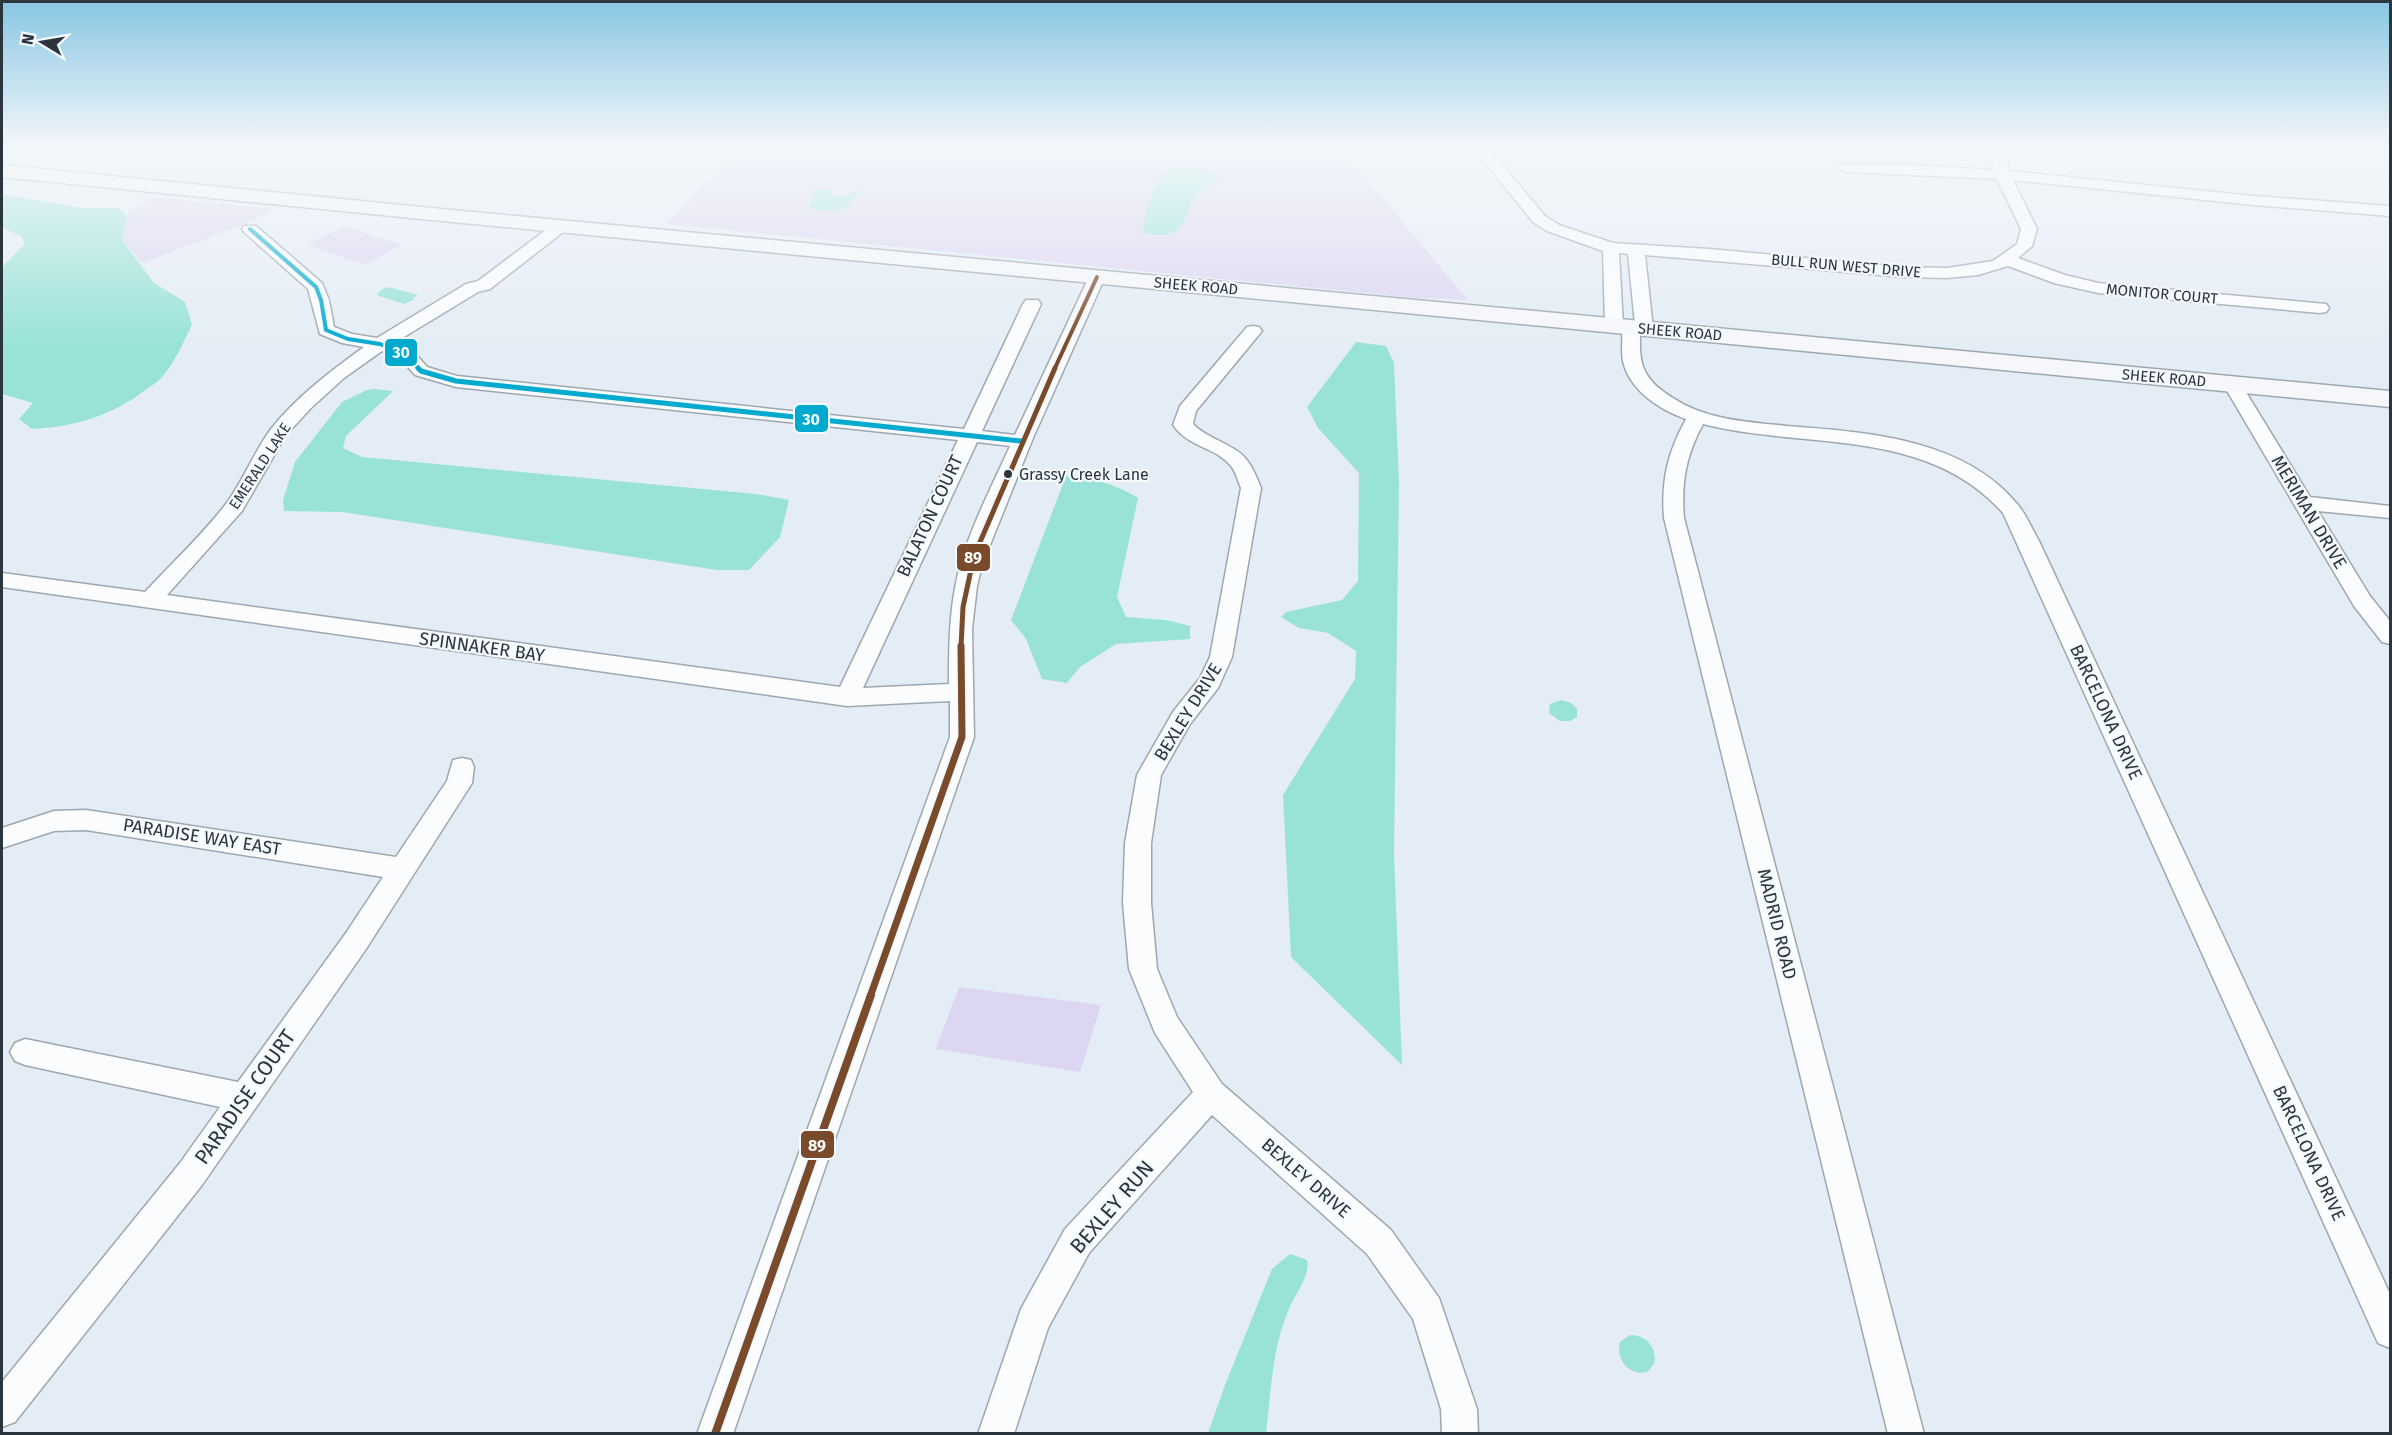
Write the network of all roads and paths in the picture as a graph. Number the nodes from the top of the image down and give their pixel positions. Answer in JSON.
{"nodes":[{"id":1,"x":450,"y":215,"type":"edge"},
{"id":2,"x":1535,"y":215,"type":"edge"},
{"id":3,"x":2022,"y":215,"type":"edge"},
{"id":4,"x":552,"y":225,"type":"junction"},
{"id":5,"x":250,"y":229,"type":"dead end"},
{"id":6,"x":1611,"y":248,"type":"junction"},
{"id":7,"x":1636,"y":249,"type":"junction"},
{"id":8,"x":2007,"y":260,"type":"junction"},
{"id":9,"x":1097,"y":277,"type":"junction"},
{"id":10,"x":1032,"y":304,"type":"dead end"},
{"id":11,"x":2320,"y":308,"type":"dead end"},
{"id":12,"x":1630,"y":327,"type":"junction"},
{"id":13,"x":1253,"y":331,"type":"dead end"},
{"id":14,"x":380,"y":344,"type":"junction"},
{"id":15,"x":2232,"y":384,"type":"junction"},
{"id":16,"x":2391,"y":399,"type":"edge"},
{"id":17,"x":1697,"y":417,"type":"junction"},
{"id":18,"x":968,"y":435,"type":"junction"},
{"id":19,"x":1021,"y":441,"type":"junction"},
{"id":20,"x":2304,"y":504,"type":"junction"},
{"id":21,"x":2391,"y":512,"type":"edge"},
{"id":22,"x":2,"y":580,"type":"edge"},
{"id":23,"x":151,"y":600,"type":"junction"},
{"id":24,"x":2391,"y":636,"type":"edge"},
{"id":25,"x":963,"y":692,"type":"junction"},
{"id":26,"x":847,"y":697,"type":"junction"},
{"id":27,"x":462,"y":767,"type":"dead end"},
{"id":28,"x":2,"y":838,"type":"edge"},
{"id":29,"x":404,"y":869,"type":"junction"},
{"id":30,"x":25,"y":1052,"type":"dead end"},
{"id":31,"x":1211,"y":1094,"type":"junction"},
{"id":32,"x":245,"y":1098,"type":"junction"},
{"id":33,"x":2388,"y":1321,"type":"edge"},
{"id":34,"x":3,"y":1402,"type":"edge"},
{"id":35,"x":715,"y":1434,"type":"edge"},
{"id":36,"x":996,"y":1434,"type":"edge"},
{"id":37,"x":1460,"y":1434,"type":"edge"},
{"id":38,"x":1906,"y":1434,"type":"edge"}],
"edges":[{"from":1,"to":4,"type":"street","name":"SHEEK ROAD"},
{"from":2,"to":6,"type":"street","name":"BULL RUN WEST DRIVE"},
{"from":3,"to":8,"type":"street"},
{"from":4,"to":9,"type":"street","name":"SHEEK ROAD"},
{"from":4,"to":14,"type":"street","name":"EMERALD LAKE"},
{"from":5,"to":14,"type":"street"},
{"from":6,"to":7,"type":"street","name":"BULL RUN WEST DRIVE"},
{"from":6,"to":12,"type":"street"},
{"from":7,"to":8,"type":"street","name":"BULL RUN WEST DRIVE"},
{"from":7,"to":12,"type":"street"},
{"from":8,"to":11,"type":"street","name":"MONITOR COURT"},
{"from":9,"to":12,"type":"street","name":"SHEEK ROAD"},
{"from":9,"to":19,"type":"street"},
{"from":10,"to":18,"type":"street","name":"BALATON COURT"},
{"from":12,"to":15,"type":"street","name":"SHEEK ROAD"},
{"from":12,"to":17,"type":"street","name":"BARCELONA DRIVE"},
{"from":13,"to":31,"type":"street","name":"BEXLEY DRIVE"},
{"from":14,"to":18,"type":"street"},
{"from":14,"to":23,"type":"street","name":"EMERALD LAKE"},
{"from":15,"to":16,"type":"street","name":"SHEEK ROAD"},
{"from":15,"to":20,"type":"street","name":"MERIMAN DRIVE"},
{"from":17,"to":33,"type":"street","name":"BARCELONA DRIVE"},
{"from":17,"to":38,"type":"street","name":"MADRID ROAD"},
{"from":18,"to":19,"type":"street"},
{"from":18,"to":26,"type":"street","name":"BALATON COURT"},
{"from":19,"to":25,"type":"street"},
{"from":20,"to":21,"type":"street"},
{"from":20,"to":24,"type":"street","name":"MERIMAN DRIVE"},
{"from":22,"to":23,"type":"street","name":"SPINNAKER BAY"},
{"from":23,"to":26,"type":"street","name":"SPINNAKER BAY"},
{"from":25,"to":26,"type":"street","name":"SPINNAKER BAY"},
{"from":25,"to":35,"type":"street"},
{"from":27,"to":29,"type":"street","name":"PARADISE COURT"},
{"from":28,"to":29,"type":"street","name":"PARADISE WAY EAST"},
{"from":29,"to":32,"type":"street","name":"PARADISE COURT"},
{"from":30,"to":32,"type":"street"},
{"from":31,"to":36,"type":"street","name":"BEXLEY RUN"},
{"from":31,"to":37,"type":"street","name":"BEXLEY DRIVE"},
{"from":32,"to":34,"type":"street","name":"PARADISE COURT"}]}
